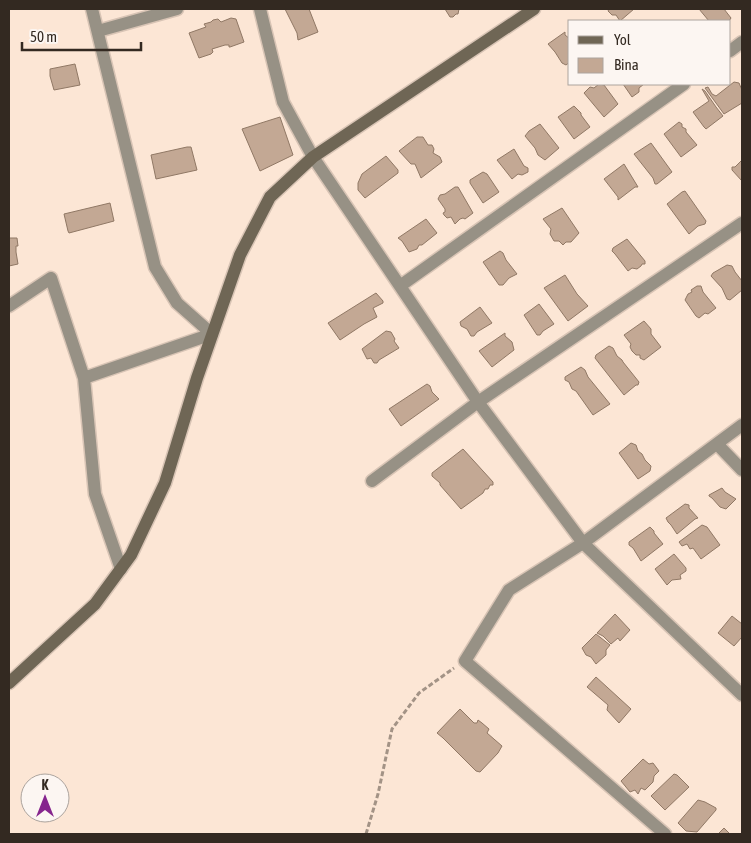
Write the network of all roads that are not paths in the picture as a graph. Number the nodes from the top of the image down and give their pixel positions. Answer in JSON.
{"nodes":[{"id":1,"x":92,"y":9,"type":"edge"},
{"id":2,"x":177,"y":9,"type":"edge"},
{"id":3,"x":260,"y":9,"type":"edge"},
{"id":4,"x":534,"y":9,"type":"edge"},
{"id":5,"x":98,"y":31,"type":"junction"},
{"id":6,"x":742,"y":42,"type":"edge"},
{"id":7,"x":731,"y":50,"type":"edge"},
{"id":8,"x":683,"y":85,"type":"edge"},
{"id":9,"x":313,"y":157,"type":"junction"},
{"id":10,"x":742,"y":223,"type":"edge"},
{"id":11,"x":400,"y":286,"type":"junction"},
{"id":12,"x":9,"y":306,"type":"edge"},
{"id":13,"x":212,"y":334,"type":"junction"},
{"id":14,"x":84,"y":378,"type":"junction"},
{"id":15,"x":478,"y":402,"type":"junction"},
{"id":16,"x":742,"y":425,"type":"edge"},
{"id":17,"x":717,"y":444,"type":"junction"},
{"id":18,"x":742,"y":470,"type":"edge"},
{"id":19,"x":372,"y":481,"type":"dead end"},
{"id":20,"x":583,"y":543,"type":"junction"},
{"id":21,"x":121,"y":569,"type":"junction"},
{"id":22,"x":9,"y":682,"type":"edge"},
{"id":23,"x":742,"y":695,"type":"edge"},
{"id":24,"x":665,"y":834,"type":"edge"}],
"edges":[{"from":1,"to":5,"type":"street"},
{"from":2,"to":5,"type":"street"},
{"from":3,"to":9,"type":"street"},
{"from":4,"to":9,"type":"main road"},
{"from":5,"to":13,"type":"street"},
{"from":6,"to":7,"type":"street"},
{"from":8,"to":11,"type":"street"},
{"from":9,"to":11,"type":"street"},
{"from":9,"to":13,"type":"main road"},
{"from":10,"to":15,"type":"street"},
{"from":11,"to":15,"type":"street"},
{"from":12,"to":14,"type":"street"},
{"from":13,"to":14,"type":"street"},
{"from":13,"to":21,"type":"main road"},
{"from":14,"to":21,"type":"street"},
{"from":15,"to":19,"type":"street"},
{"from":15,"to":20,"type":"street"},
{"from":16,"to":17,"type":"street"},
{"from":17,"to":18,"type":"street"},
{"from":17,"to":20,"type":"street"},
{"from":20,"to":23,"type":"street"},
{"from":20,"to":24,"type":"street"},
{"from":21,"to":22,"type":"main road"}]}
